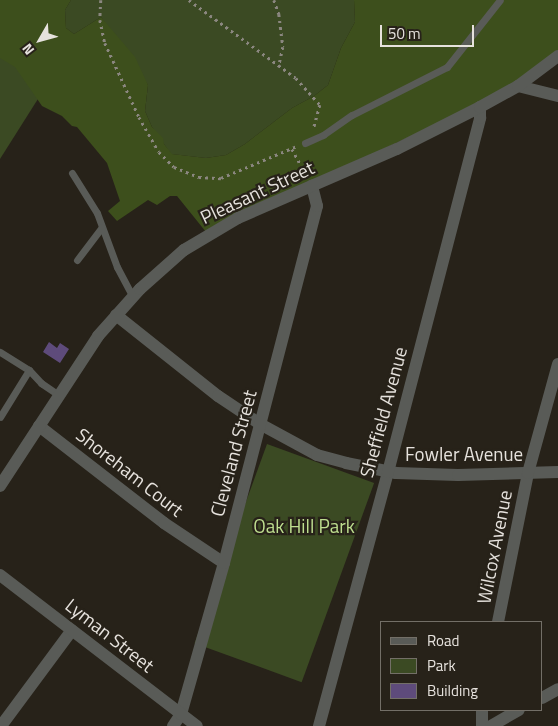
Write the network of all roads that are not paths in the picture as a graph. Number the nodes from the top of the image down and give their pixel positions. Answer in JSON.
{"nodes":[{"id":1,"x":500,"y":0,"type":"edge"},
{"id":2,"x":558,"y":56,"type":"edge"},
{"id":3,"x":518,"y":86,"type":"junction"},
{"id":4,"x":558,"y":96,"type":"edge"},
{"id":5,"x":480,"y":107,"type":"junction"},
{"id":6,"x":305,"y":143,"type":"road end"},
{"id":7,"x":72,"y":173,"type":"dead end"},
{"id":8,"x":312,"y":186,"type":"junction"},
{"id":9,"x":102,"y":227,"type":"junction"},
{"id":10,"x":77,"y":260,"type":"dead end"},
{"id":11,"x":133,"y":297,"type":"junction"},
{"id":12,"x":116,"y":315,"type":"junction"},
{"id":13,"x":0,"y":352,"type":"edge"},
{"id":14,"x":558,"y":364,"type":"edge"},
{"id":15,"x":29,"y":370,"type":"junction"},
{"id":16,"x":59,"y":394,"type":"junction"},
{"id":17,"x":0,"y":417,"type":"edge"},
{"id":18,"x":260,"y":424,"type":"junction"},
{"id":19,"x":39,"y":426,"type":"junction"},
{"id":20,"x":388,"y":472,"type":"junction"},
{"id":21,"x":558,"y":472,"type":"edge"},
{"id":22,"x":528,"y":473,"type":"junction"},
{"id":23,"x":0,"y":486,"type":"edge"},
{"id":24,"x":224,"y":562,"type":"junction"},
{"id":25,"x":0,"y":575,"type":"edge"},
{"id":26,"x":498,"y":621,"type":"edge"},
{"id":27,"x":72,"y":630,"type":"junction"},
{"id":28,"x":558,"y":689,"type":"edge"},
{"id":29,"x":543,"y":697,"type":"edge"},
{"id":30,"x":482,"y":711,"type":"edge"},
{"id":31,"x":517,"y":711,"type":"edge"},
{"id":32,"x":181,"y":714,"type":"junction"},
{"id":33,"x":1,"y":726,"type":"edge"},
{"id":34,"x":173,"y":726,"type":"edge"},
{"id":35,"x":197,"y":726,"type":"edge"},
{"id":36,"x":319,"y":726,"type":"edge"},
{"id":37,"x":482,"y":726,"type":"edge"},
{"id":38,"x":491,"y":726,"type":"edge"}],
"edges":[{"from":1,"to":6,"type":"lane"},
{"from":2,"to":3,"type":"street","name":"Pleasant Street"},
{"from":3,"to":4,"type":"street"},
{"from":3,"to":5,"type":"street","name":"Pleasant Street"},
{"from":5,"to":8,"type":"street","name":"Pleasant Street"},
{"from":5,"to":20,"type":"street","name":"Sheffield Avenue"},
{"from":7,"to":9,"type":"lane"},
{"from":8,"to":11,"type":"street","name":"Pleasant Street"},
{"from":8,"to":18,"type":"street","name":"Cleveland Street"},
{"from":9,"to":10,"type":"lane"},
{"from":9,"to":11,"type":"lane"},
{"from":11,"to":12,"type":"street","name":"Pleasant Street"},
{"from":12,"to":16,"type":"street","name":"Pleasant Street"},
{"from":12,"to":18,"type":"street","name":"Fowler Avenue"},
{"from":13,"to":15,"type":"lane"},
{"from":14,"to":22,"type":"street","name":"Wilcox Avenue"},
{"from":15,"to":16,"type":"lane"},
{"from":15,"to":17,"type":"lane"},
{"from":16,"to":19,"type":"street","name":"Pleasant Street"},
{"from":18,"to":20,"type":"street","name":"Fowler Avenue"},
{"from":18,"to":24,"type":"street","name":"Cleveland Street"},
{"from":19,"to":23,"type":"street","name":"Pleasant Street"},
{"from":19,"to":24,"type":"street","name":"Shoreham Court"},
{"from":20,"to":22,"type":"street","name":"Fowler Avenue"},
{"from":20,"to":36,"type":"street","name":"Sheffield Avenue"},
{"from":21,"to":22,"type":"street","name":"Fowler Avenue"},
{"from":22,"to":26,"type":"street","name":"Wilcox Avenue"},
{"from":24,"to":32,"type":"street","name":"Cleveland Street"},
{"from":25,"to":27,"type":"street","name":"Lyman Street"},
{"from":27,"to":32,"type":"street","name":"Lyman Street"},
{"from":27,"to":33,"type":"street"},
{"from":28,"to":29,"type":"street"},
{"from":30,"to":37,"type":"street"},
{"from":31,"to":38,"type":"street"},
{"from":32,"to":34,"type":"street","name":"Cleveland Street"},
{"from":32,"to":35,"type":"street","name":"Lyman Street"}]}
